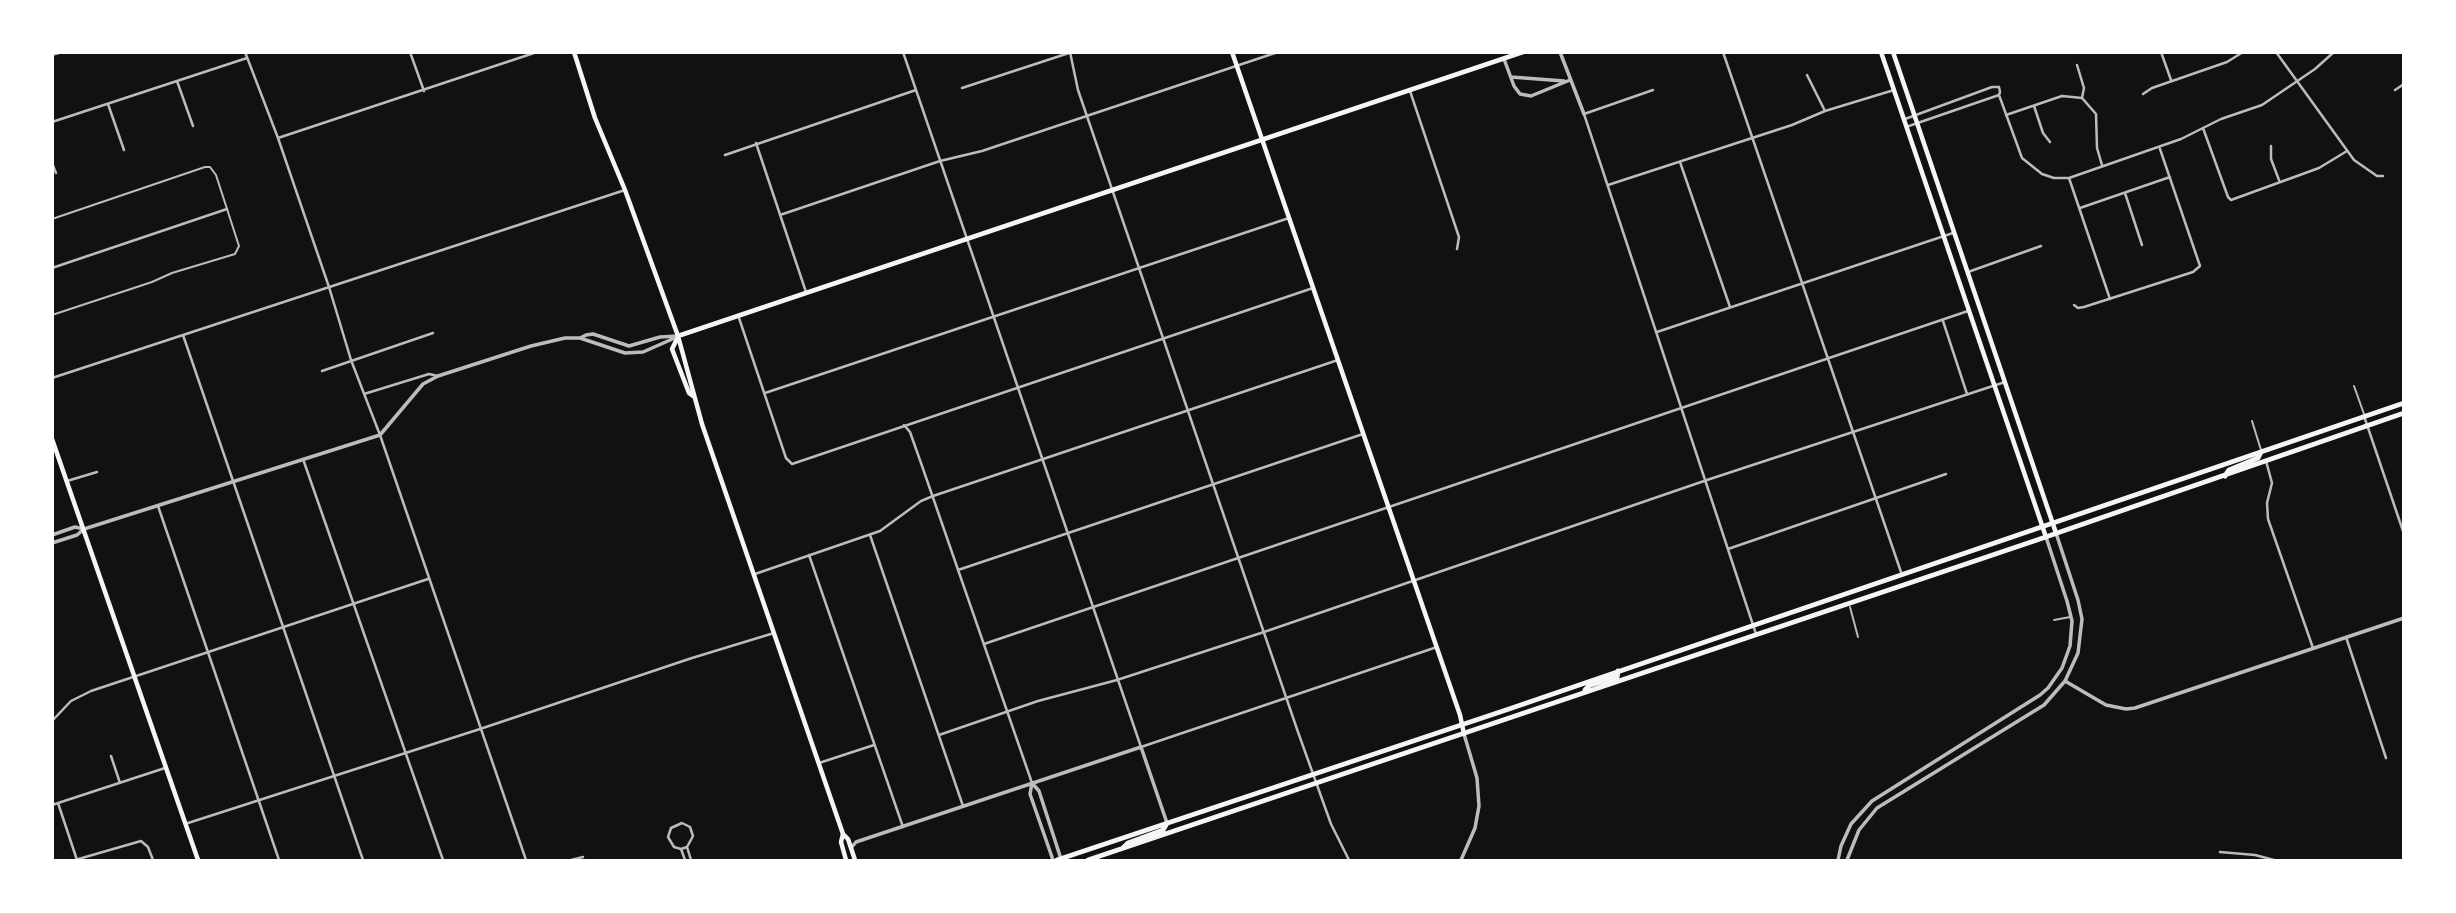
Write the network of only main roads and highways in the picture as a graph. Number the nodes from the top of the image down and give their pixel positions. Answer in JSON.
{"nodes":[{"id":1,"x":574,"y":52,"type":"edge"},
{"id":2,"x":1232,"y":52,"type":"edge"},
{"id":3,"x":1524,"y":52,"type":"edge"},
{"id":4,"x":1881,"y":52,"type":"edge"},
{"id":5,"x":1893,"y":52,"type":"edge"},
{"id":6,"x":1263,"y":141,"type":"junction"},
{"id":7,"x":678,"y":336,"type":"junction"},
{"id":8,"x":2403,"y":403,"type":"edge"},
{"id":9,"x":2403,"y":413,"type":"edge"},
{"id":10,"x":52,"y":439,"type":"edge"},
{"id":11,"x":2261,"y":452,"type":"junction"},
{"id":12,"x":55,"y":456,"type":"edge"},
{"id":13,"x":2225,"y":476,"type":"junction"},
{"id":14,"x":2053,"y":524,"type":"junction"},
{"id":15,"x":2043,"y":527,"type":"junction"},
{"id":16,"x":2056,"y":533,"type":"junction"},
{"id":17,"x":2046,"y":537,"type":"junction"},
{"id":18,"x":1618,"y":671,"type":"junction"},
{"id":19,"x":1580,"y":694,"type":"junction"},
{"id":20,"x":1463,"y":725,"type":"junction"},
{"id":21,"x":1464,"y":734,"type":"junction"},
{"id":22,"x":1167,"y":823,"type":"junction"},
{"id":23,"x":843,"y":834,"type":"junction"},
{"id":24,"x":1122,"y":849,"type":"junction"},
{"id":25,"x":846,"y":859,"type":"edge"},
{"id":26,"x":198,"y":860,"type":"edge"},
{"id":27,"x":855,"y":860,"type":"edge"},
{"id":28,"x":1058,"y":860,"type":"edge"},
{"id":29,"x":1087,"y":860,"type":"edge"}],
"edges":[{"from":1,"to":7,"type":"main road"},
{"from":2,"to":6,"type":"main road"},
{"from":3,"to":6,"type":"main road"},
{"from":4,"to":15,"type":"main road"},
{"from":5,"to":14,"type":"main road"},
{"from":6,"to":7,"type":"main road"},
{"from":6,"to":20,"type":"main road"},
{"from":7,"to":23,"type":"main road"},
{"from":8,"to":11,"type":"main road"},
{"from":9,"to":13,"type":"main road"},
{"from":10,"to":12,"type":"main road"},
{"from":11,"to":13,"type":"main road"},
{"from":11,"to":14,"type":"main road"},
{"from":12,"to":26,"type":"main road"},
{"from":13,"to":16,"type":"main road"},
{"from":14,"to":15,"type":"main road"},
{"from":14,"to":16,"type":"main road"},
{"from":15,"to":17,"type":"main road"},
{"from":15,"to":18,"type":"main road"},
{"from":16,"to":17,"type":"main road"},
{"from":17,"to":19,"type":"main road"},
{"from":18,"to":19,"type":"main road"},
{"from":18,"to":20,"type":"main road"},
{"from":19,"to":21,"type":"main road"},
{"from":20,"to":21,"type":"main road"},
{"from":20,"to":22,"type":"main road"},
{"from":21,"to":24,"type":"main road"},
{"from":22,"to":24,"type":"main road"},
{"from":22,"to":28,"type":"main road"},
{"from":23,"to":25,"type":"main road"},
{"from":23,"to":27,"type":"main road"},
{"from":24,"to":29,"type":"main road"}]}
